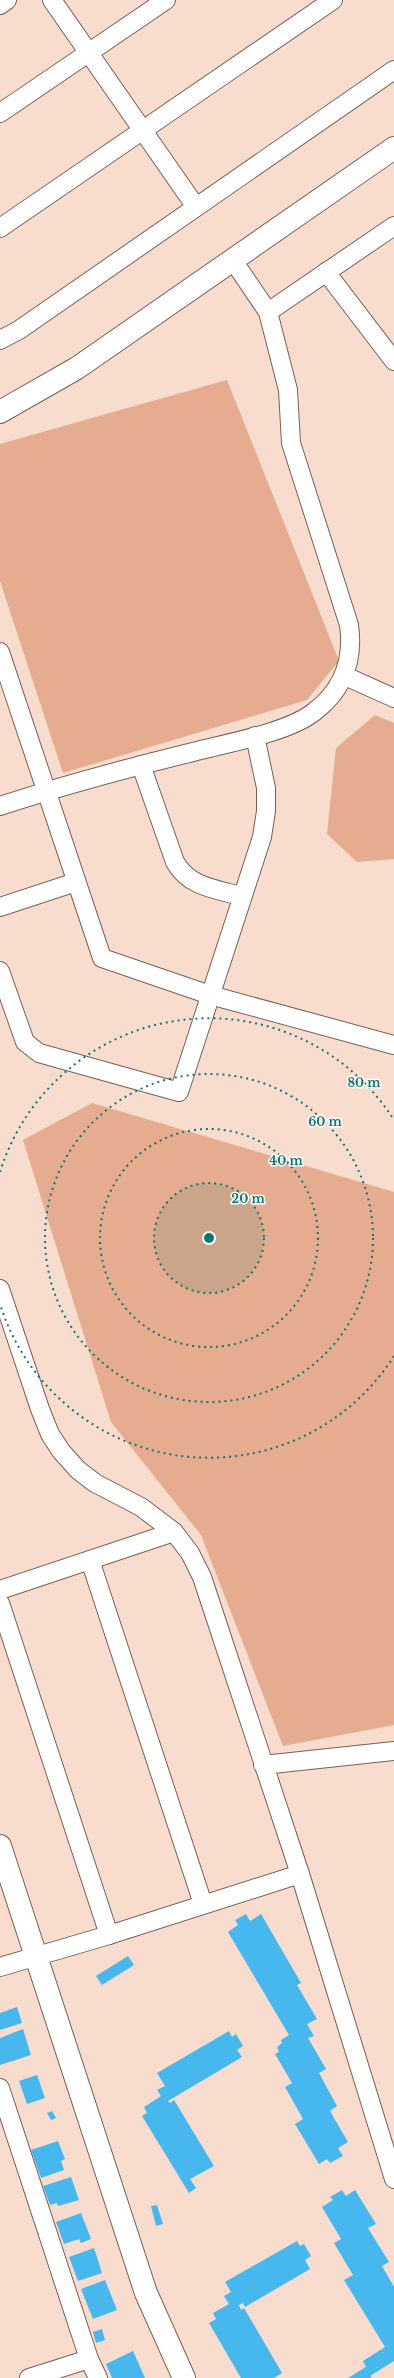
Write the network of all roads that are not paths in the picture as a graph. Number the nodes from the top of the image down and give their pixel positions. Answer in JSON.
{"nodes":[{"id":1,"x":8,"y":0,"type":"edge"},
{"id":2,"x":52,"y":0,"type":"edge"},
{"id":3,"x":166,"y":0,"type":"edge"},
{"id":4,"x":333,"y":0,"type":"edge"},
{"id":5,"x":0,"y":5,"type":"edge"},
{"id":6,"x":89,"y":53,"type":"junction"},
{"id":7,"x":394,"y":70,"type":"edge"},
{"id":8,"x":0,"y":113,"type":"edge"},
{"id":9,"x":143,"y":130,"type":"junction"},
{"id":10,"x":394,"y":148,"type":"edge"},
{"id":11,"x":196,"y":207,"type":"junction"},
{"id":12,"x":394,"y":226,"type":"edge"},
{"id":13,"x":0,"y":228,"type":"edge"},
{"id":14,"x":232,"y":259,"type":"junction"},
{"id":15,"x":326,"y":272,"type":"junction"},
{"id":16,"x":268,"y":312,"type":"junction"},
{"id":17,"x":0,"y":340,"type":"edge"},
{"id":18,"x":394,"y":361,"type":"edge"},
{"id":19,"x":0,"y":412,"type":"edge"},
{"id":20,"x":0,"y":652,"type":"edge"},
{"id":21,"x":345,"y":676,"type":"junction"},
{"id":22,"x":5,"y":686,"type":"edge"},
{"id":23,"x":394,"y":698,"type":"edge"},
{"id":24,"x":255,"y":736,"type":"junction"},
{"id":25,"x":141,"y":765,"type":"junction"},
{"id":26,"x":48,"y":791,"type":"junction"},
{"id":27,"x":0,"y":806,"type":"edge"},
{"id":28,"x":76,"y":882,"type":"junction"},
{"id":29,"x":241,"y":896,"type":"junction"},
{"id":30,"x":0,"y":907,"type":"edge"},
{"id":31,"x":0,"y":971,"type":"edge"},
{"id":32,"x":210,"y":995,"type":"junction"},
{"id":33,"x":394,"y":1044,"type":"edge"},
{"id":34,"x":0,"y":1289,"type":"edge"},
{"id":35,"x":3,"y":1309,"type":"edge"},
{"id":36,"x":174,"y":1532,"type":"junction"},
{"id":37,"x":90,"y":1560,"type":"junction"},
{"id":38,"x":0,"y":1590,"type":"edge"},
{"id":39,"x":0,"y":1603,"type":"edge"},
{"id":40,"x":394,"y":1751,"type":"edge"},
{"id":41,"x":263,"y":1765,"type":"junction"},
{"id":42,"x":0,"y":1846,"type":"edge"},
{"id":43,"x":300,"y":1874,"type":"junction"},
{"id":44,"x":203,"y":1904,"type":"junction"},
{"id":45,"x":109,"y":1935,"type":"junction"},
{"id":46,"x":36,"y":1955,"type":"junction"},
{"id":47,"x":0,"y":1967,"type":"edge"},
{"id":48,"x":0,"y":2088,"type":"edge"},
{"id":49,"x":394,"y":2179,"type":"edge"},
{"id":50,"x":89,"y":2359,"type":"junction"},
{"id":51,"x":29,"y":2378,"type":"edge"},
{"id":52,"x":98,"y":2378,"type":"edge"},
{"id":53,"x":184,"y":2378,"type":"edge"}],
"edges":[{"from":1,"to":5,"type":"street"},
{"from":2,"to":6,"type":"street"},
{"from":3,"to":6,"type":"street"},
{"from":4,"to":9,"type":"street"},
{"from":6,"to":8,"type":"street"},
{"from":6,"to":9,"type":"street"},
{"from":7,"to":11,"type":"street"},
{"from":9,"to":11,"type":"street"},
{"from":9,"to":13,"type":"street"},
{"from":10,"to":14,"type":"street"},
{"from":11,"to":17,"type":"street"},
{"from":12,"to":15,"type":"street"},
{"from":14,"to":16,"type":"street"},
{"from":14,"to":19,"type":"street"},
{"from":15,"to":16,"type":"street"},
{"from":15,"to":18,"type":"street"},
{"from":16,"to":21,"type":"street"},
{"from":20,"to":22,"type":"street"},
{"from":21,"to":23,"type":"street"},
{"from":21,"to":24,"type":"street"},
{"from":22,"to":26,"type":"street"},
{"from":24,"to":25,"type":"street"},
{"from":24,"to":29,"type":"street"},
{"from":25,"to":26,"type":"street"},
{"from":25,"to":29,"type":"street"},
{"from":26,"to":27,"type":"street"},
{"from":26,"to":28,"type":"street"},
{"from":28,"to":30,"type":"street"},
{"from":28,"to":32,"type":"street"},
{"from":29,"to":32,"type":"street"},
{"from":31,"to":32,"type":"street"},
{"from":32,"to":33,"type":"street"},
{"from":34,"to":35,"type":"street"},
{"from":35,"to":36,"type":"street"},
{"from":36,"to":37,"type":"street"},
{"from":36,"to":41,"type":"street"},
{"from":37,"to":38,"type":"street"},
{"from":37,"to":44,"type":"street"},
{"from":39,"to":45,"type":"street"},
{"from":40,"to":41,"type":"street"},
{"from":41,"to":43,"type":"street"},
{"from":42,"to":46,"type":"street"},
{"from":43,"to":44,"type":"street"},
{"from":43,"to":49,"type":"street"},
{"from":44,"to":45,"type":"street"},
{"from":45,"to":46,"type":"street"},
{"from":46,"to":47,"type":"street"},
{"from":46,"to":53,"type":"street"},
{"from":48,"to":50,"type":"street"},
{"from":50,"to":51,"type":"street"},
{"from":50,"to":52,"type":"street"}]}
